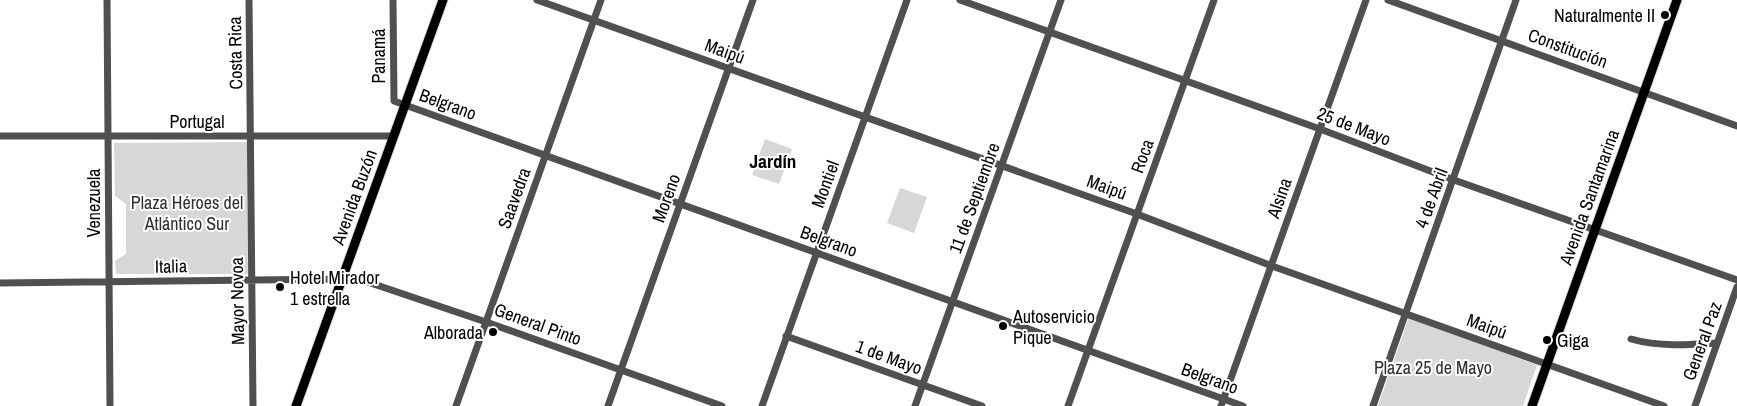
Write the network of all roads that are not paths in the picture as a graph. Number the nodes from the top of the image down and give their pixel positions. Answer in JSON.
{"nodes":[{"id":1,"x":107,"y":0,"type":"edge"},
{"id":2,"x":249,"y":0,"type":"edge"},
{"id":3,"x":393,"y":0,"type":"edge"},
{"id":4,"x":443,"y":0,"type":"edge"},
{"id":5,"x":537,"y":0,"type":"edge"},
{"id":6,"x":601,"y":0,"type":"edge"},
{"id":7,"x":753,"y":0,"type":"edge"},
{"id":8,"x":907,"y":0,"type":"edge"},
{"id":9,"x":960,"y":0,"type":"edge"},
{"id":10,"x":1061,"y":0,"type":"edge"},
{"id":11,"x":1214,"y":0,"type":"edge"},
{"id":12,"x":1366,"y":0,"type":"edge"},
{"id":13,"x":1388,"y":0,"type":"edge"},
{"id":14,"x":1516,"y":0,"type":"edge"},
{"id":15,"x":1678,"y":0,"type":"edge"},
{"id":16,"x":594,"y":20,"type":"junction"},
{"id":17,"x":1049,"y":32,"type":"junction"},
{"id":18,"x":1502,"y":41,"type":"junction"},
{"id":19,"x":729,"y":68,"type":"junction"},
{"id":20,"x":1185,"y":81,"type":"junction"},
{"id":21,"x":1645,"y":92,"type":"junction"},
{"id":22,"x":405,"y":105,"type":"junction"},
{"id":23,"x":865,"y":117,"type":"junction"},
{"id":24,"x":1737,"y":126,"type":"edge"},
{"id":25,"x":1320,"y":129,"type":"junction"},
{"id":26,"x":0,"y":136,"type":"edge"},
{"id":27,"x":108,"y":136,"type":"junction"},
{"id":28,"x":251,"y":136,"type":"junction"},
{"id":29,"x":394,"y":136,"type":"junction"},
{"id":30,"x":545,"y":155,"type":"junction"},
{"id":31,"x":1001,"y":165,"type":"junction"},
{"id":32,"x":1454,"y":180,"type":"junction"},
{"id":33,"x":680,"y":204,"type":"junction"},
{"id":34,"x":1137,"y":214,"type":"junction"},
{"id":35,"x":1595,"y":230,"type":"junction"},
{"id":36,"x":816,"y":252,"type":"junction"},
{"id":37,"x":1272,"y":266,"type":"junction"},
{"id":38,"x":343,"y":276,"type":"junction"},
{"id":39,"x":252,"y":280,"type":"junction"},
{"id":40,"x":1737,"y":280,"type":"edge"},
{"id":41,"x":0,"y":282,"type":"edge"},
{"id":42,"x":109,"y":282,"type":"junction"},
{"id":43,"x":1737,"y":287,"type":"edge"},
{"id":44,"x":952,"y":302,"type":"junction"},
{"id":45,"x":1405,"y":313,"type":"junction"},
{"id":46,"x":486,"y":322,"type":"junction"},
{"id":47,"x":786,"y":336,"type":"junction"},
{"id":48,"x":1631,"y":339,"type":"dead end"},
{"id":49,"x":1717,"y":343,"type":"junction"},
{"id":50,"x":1088,"y":350,"type":"junction"},
{"id":51,"x":1547,"y":364,"type":"junction"},
{"id":52,"x":620,"y":370,"type":"junction"},
{"id":53,"x":922,"y":385,"type":"junction"},
{"id":54,"x":1222,"y":402,"type":"edge"},
{"id":55,"x":110,"y":406,"type":"edge"},
{"id":56,"x":253,"y":406,"type":"edge"},
{"id":57,"x":297,"y":406,"type":"edge"},
{"id":58,"x":456,"y":406,"type":"edge"},
{"id":59,"x":608,"y":406,"type":"edge"},
{"id":60,"x":722,"y":406,"type":"edge"},
{"id":61,"x":762,"y":406,"type":"edge"},
{"id":62,"x":915,"y":406,"type":"edge"},
{"id":63,"x":982,"y":406,"type":"edge"},
{"id":64,"x":1068,"y":406,"type":"edge"},
{"id":65,"x":1243,"y":406,"type":"edge"},
{"id":66,"x":1373,"y":406,"type":"edge"},
{"id":67,"x":1532,"y":406,"type":"edge"},
{"id":68,"x":1664,"y":406,"type":"edge"},
{"id":69,"x":1695,"y":406,"type":"edge"}],
"edges":[{"from":1,"to":27,"type":"street","name":"Venezuela"},
{"from":2,"to":28,"type":"street","name":"Costa Rica"},
{"from":3,"to":22,"type":"street","name":"Panamá"},
{"from":4,"to":22,"type":"main road","name":"Avenida Buzón"},
{"from":5,"to":16,"type":"street","name":"Maipú"},
{"from":6,"to":16,"type":"street","name":"Saavedra"},
{"from":7,"to":19,"type":"street","name":"Moreno"},
{"from":8,"to":23,"type":"street","name":"Montiel"},
{"from":9,"to":17,"type":"street","name":"25 de Mayo"},
{"from":10,"to":17,"type":"street","name":"11 de Septiembre"},
{"from":11,"to":20,"type":"street","name":"Roca"},
{"from":12,"to":25,"type":"street","name":"Alsina"},
{"from":13,"to":18,"type":"street","name":"Constitución"},
{"from":14,"to":18,"type":"street","name":"4 de Abril"},
{"from":15,"to":21,"type":"main road","name":"Avenida Santamarina"},
{"from":16,"to":19,"type":"street","name":"Maipú"},
{"from":16,"to":30,"type":"street","name":"Saavedra"},
{"from":17,"to":20,"type":"street","name":"25 de Mayo"},
{"from":17,"to":31,"type":"street","name":"11 de Septiembre"},
{"from":18,"to":21,"type":"street","name":"Constitución"},
{"from":18,"to":32,"type":"street","name":"4 de Abril"},
{"from":19,"to":23,"type":"street","name":"Maipú"},
{"from":19,"to":33,"type":"street","name":"Moreno"},
{"from":20,"to":25,"type":"street","name":"25 de Mayo"},
{"from":20,"to":34,"type":"street","name":"Roca"},
{"from":21,"to":24,"type":"street","name":"Constitución"},
{"from":21,"to":35,"type":"main road","name":"Avenida Santamarina"},
{"from":22,"to":29,"type":"main road","name":"Avenida Buzón"},
{"from":22,"to":30,"type":"street","name":"Belgrano"},
{"from":23,"to":31,"type":"street","name":"Maipú"},
{"from":23,"to":36,"type":"street","name":"Montiel"},
{"from":25,"to":32,"type":"street","name":"25 de Mayo"},
{"from":25,"to":37,"type":"street","name":"Alsina"},
{"from":26,"to":27,"type":"street","name":"Portugal"},
{"from":27,"to":28,"type":"street","name":"Portugal"},
{"from":27,"to":42,"type":"street","name":"Venezuela"},
{"from":28,"to":29,"type":"street","name":"Portugal"},
{"from":28,"to":39,"type":"street","name":"Mayor Novoa"},
{"from":29,"to":38,"type":"main road","name":"Avenida Buzón"},
{"from":30,"to":33,"type":"street","name":"Belgrano"},
{"from":30,"to":46,"type":"street","name":"Saavedra"},
{"from":31,"to":34,"type":"street","name":"Maipú"},
{"from":31,"to":44,"type":"street","name":"11 de Septiembre"},
{"from":32,"to":35,"type":"street","name":"25 de Mayo"},
{"from":32,"to":45,"type":"street","name":"4 de Abril"},
{"from":33,"to":36,"type":"street","name":"Belgrano"},
{"from":33,"to":52,"type":"street","name":"Moreno"},
{"from":34,"to":37,"type":"street","name":"Maipú"},
{"from":34,"to":50,"type":"street","name":"Roca"},
{"from":35,"to":40,"type":"street","name":"25 de Mayo"},
{"from":35,"to":51,"type":"main road","name":"Avenida Santamarina"},
{"from":36,"to":44,"type":"street","name":"Belgrano"},
{"from":36,"to":47,"type":"street","name":"Montiel"},
{"from":37,"to":45,"type":"street","name":"Maipú"},
{"from":37,"to":54,"type":"street","name":"Alsina"},
{"from":38,"to":39,"type":"street","name":"Italia"},
{"from":38,"to":46,"type":"street","name":"General Pinto"},
{"from":38,"to":57,"type":"main road","name":"Avenida Buzón"},
{"from":39,"to":42,"type":"street","name":"Italia"},
{"from":39,"to":56,"type":"street","name":"Mayor Novoa"},
{"from":41,"to":42,"type":"street","name":"Italia"},
{"from":42,"to":55,"type":"street","name":"Venezuela"},
{"from":43,"to":49,"type":"street","name":"General Paz"},
{"from":44,"to":50,"type":"street","name":"Belgrano"},
{"from":44,"to":53,"type":"street","name":"11 de Septiembre"},
{"from":45,"to":51,"type":"street","name":"Maipú"},
{"from":45,"to":66,"type":"street","name":"4 de Abril"},
{"from":46,"to":52,"type":"street","name":"General Pinto"},
{"from":46,"to":58,"type":"street","name":"Saavedra"},
{"from":47,"to":53,"type":"street","name":"1 de Mayo"},
{"from":47,"to":61,"type":"street","name":"Montiel"},
{"from":48,"to":49,"type":"street"},
{"from":49,"to":69,"type":"street","name":"General Paz"},
{"from":50,"to":54,"type":"street","name":"Belgrano"},
{"from":50,"to":64,"type":"street","name":"Roca"},
{"from":51,"to":67,"type":"main road","name":"Avenida Santamarina"},
{"from":51,"to":68,"type":"street","name":"Maipú"},
{"from":52,"to":59,"type":"street","name":"Moreno"},
{"from":52,"to":60,"type":"street","name":"General Pinto"},
{"from":53,"to":62,"type":"street","name":"11 de Septiembre"},
{"from":53,"to":63,"type":"street","name":"1 de Mayo"},
{"from":54,"to":65,"type":"street","name":"Belgrano"}]}
